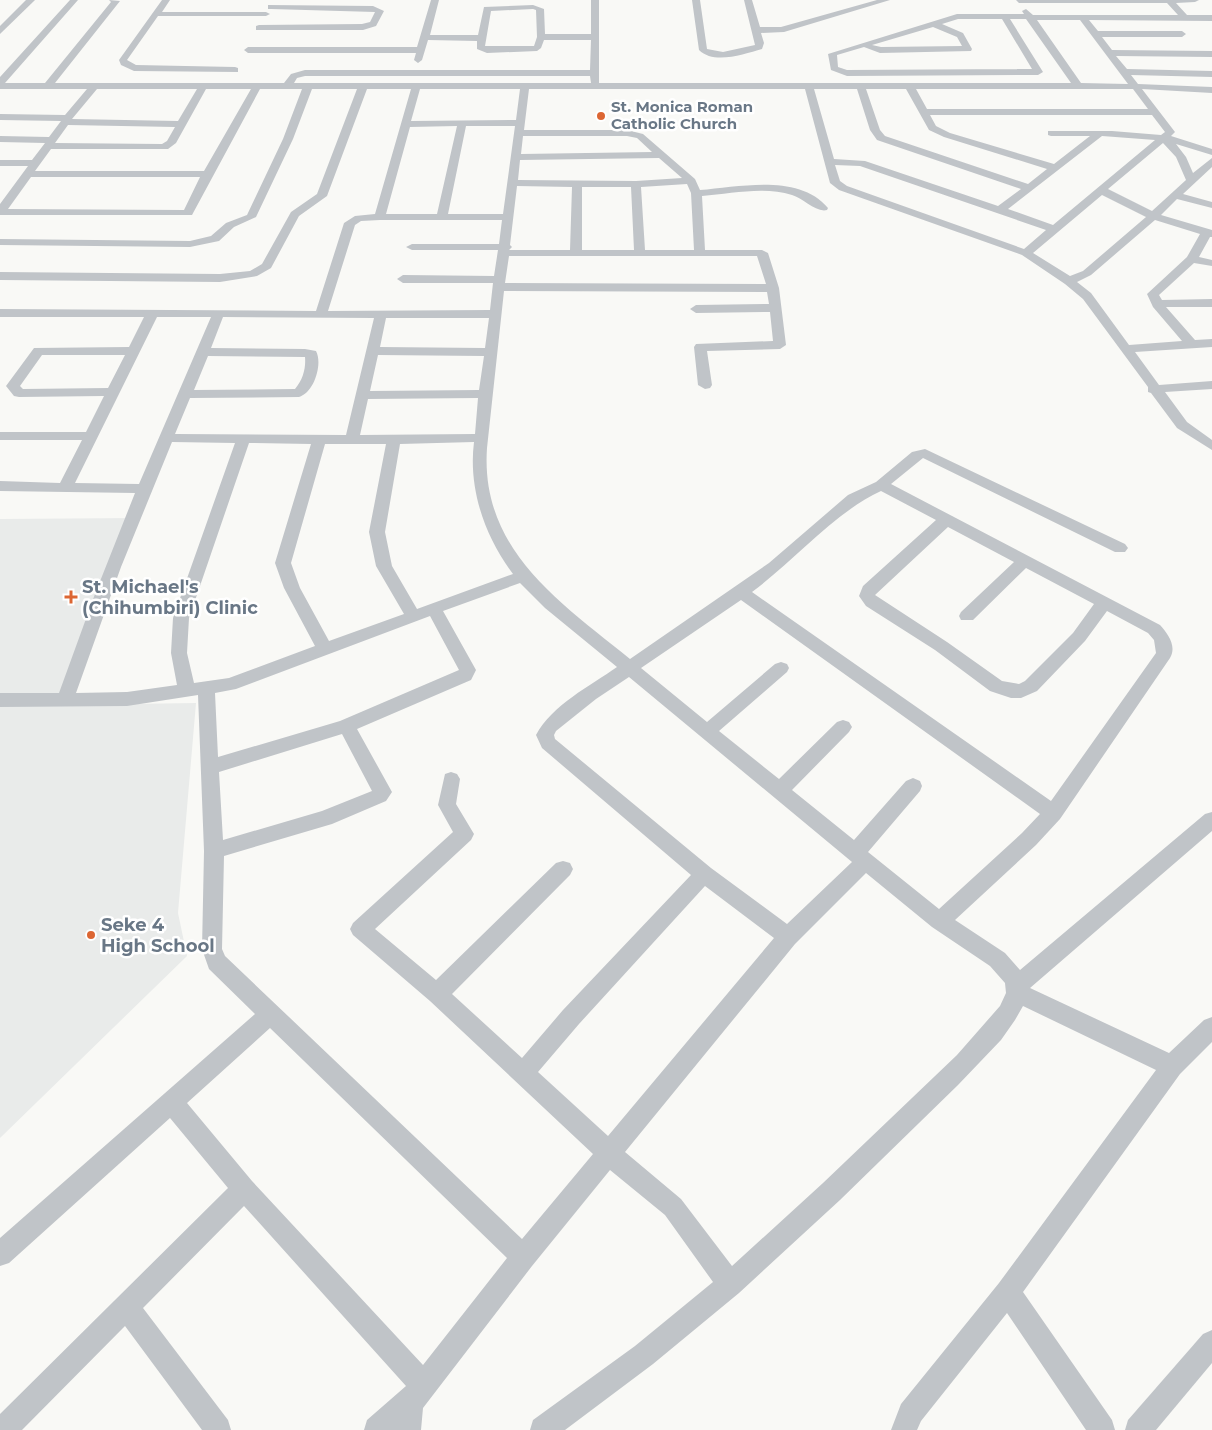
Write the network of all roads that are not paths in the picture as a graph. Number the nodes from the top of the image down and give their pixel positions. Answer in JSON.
{"nodes":[{"id":1,"x":31,"y":0,"type":"edge"},
{"id":2,"x":74,"y":0,"type":"edge"},
{"id":3,"x":113,"y":0,"type":"edge"},
{"id":4,"x":166,"y":0,"type":"edge"},
{"id":5,"x":435,"y":0,"type":"edge"},
{"id":6,"x":595,"y":0,"type":"edge"},
{"id":7,"x":696,"y":0,"type":"edge"},
{"id":8,"x":748,"y":0,"type":"edge"},
{"id":9,"x":886,"y":0,"type":"edge"},
{"id":10,"x":1019,"y":0,"type":"edge"},
{"id":11,"x":1070,"y":0,"type":"edge"},
{"id":12,"x":1195,"y":0,"type":"edge"},
{"id":13,"x":1170,"y":1,"type":"junction"},
{"id":14,"x":270,"y":7,"type":"edge"},
{"id":15,"x":157,"y":14,"type":"junction"},
{"id":16,"x":1004,"y":16,"type":"junction"},
{"id":17,"x":1030,"y":17,"type":"junction"},
{"id":18,"x":1185,"y":17,"type":"junction"},
{"id":19,"x":1083,"y":18,"type":"junction"},
{"id":20,"x":1212,"y":18,"type":"edge"},
{"id":21,"x":934,"y":24,"type":"junction"},
{"id":22,"x":755,"y":30,"type":"junction"},
{"id":23,"x":0,"y":31,"type":"edge"},
{"id":24,"x":1096,"y":34,"type":"junction"},
{"id":25,"x":1182,"y":34,"type":"dead end"},
{"id":26,"x":425,"y":37,"type":"junction"},
{"id":27,"x":541,"y":37,"type":"junction"},
{"id":28,"x":595,"y":37,"type":"junction"},
{"id":29,"x":481,"y":38,"type":"junction"},
{"id":30,"x":864,"y":45,"type":"junction"},
{"id":31,"x":247,"y":49,"type":"junction"},
{"id":32,"x":421,"y":50,"type":"junction"},
{"id":33,"x":1109,"y":53,"type":"junction"},
{"id":34,"x":1212,"y":54,"type":"edge"},
{"id":35,"x":414,"y":72,"type":"junction"},
{"id":36,"x":1123,"y":72,"type":"junction"},
{"id":37,"x":596,"y":73,"type":"junction"},
{"id":38,"x":1212,"y":74,"type":"edge"},
{"id":39,"x":0,"y":85,"type":"edge"},
{"id":40,"x":94,"y":86,"type":"junction"},
{"id":41,"x":203,"y":86,"type":"junction"},
{"id":42,"x":227,"y":86,"type":"junction"},
{"id":43,"x":257,"y":86,"type":"junction"},
{"id":44,"x":287,"y":86,"type":"junction"},
{"id":45,"x":308,"y":86,"type":"junction"},
{"id":46,"x":363,"y":86,"type":"junction"},
{"id":47,"x":416,"y":86,"type":"junction"},
{"id":48,"x":525,"y":86,"type":"junction"},
{"id":49,"x":595,"y":86,"type":"junction"},
{"id":50,"x":1078,"y":86,"type":"junction"},
{"id":51,"x":47,"y":87,"type":"junction"},
{"id":52,"x":809,"y":87,"type":"junction"},
{"id":53,"x":861,"y":87,"type":"junction"},
{"id":54,"x":910,"y":87,"type":"junction"},
{"id":55,"x":1134,"y":87,"type":"junction"},
{"id":56,"x":1212,"y":90,"type":"edge"},
{"id":57,"x":923,"y":112,"type":"junction"},
{"id":58,"x":1039,"y":112,"type":"junction"},
{"id":59,"x":1154,"y":112,"type":"junction"},
{"id":60,"x":0,"y":117,"type":"edge"},
{"id":61,"x":67,"y":120,"type":"junction"},
{"id":62,"x":182,"y":124,"type":"junction"},
{"id":63,"x":407,"y":124,"type":"junction"},
{"id":64,"x":462,"y":124,"type":"junction"},
{"id":65,"x":521,"y":128,"type":"junction"},
{"id":66,"x":1051,"y":133,"type":"junction"},
{"id":67,"x":1099,"y":134,"type":"junction"},
{"id":68,"x":1164,"y":138,"type":"junction"},
{"id":69,"x":0,"y":139,"type":"edge"},
{"id":70,"x":51,"y":143,"type":"junction"},
{"id":71,"x":1212,"y":152,"type":"edge"},
{"id":72,"x":1061,"y":153,"type":"junction"},
{"id":73,"x":662,"y":155,"type":"junction"},
{"id":74,"x":517,"y":157,"type":"junction"},
{"id":75,"x":1212,"y":161,"type":"edge"},
{"id":76,"x":828,"y":162,"type":"junction"},
{"id":77,"x":0,"y":163,"type":"edge"},
{"id":78,"x":35,"y":163,"type":"junction"},
{"id":79,"x":1053,"y":168,"type":"junction"},
{"id":80,"x":28,"y":174,"type":"junction"},
{"id":81,"x":207,"y":174,"type":"junction"},
{"id":82,"x":1191,"y":180,"type":"junction"},
{"id":83,"x":691,"y":181,"type":"junction"},
{"id":84,"x":512,"y":183,"type":"junction"},
{"id":85,"x":577,"y":184,"type":"junction"},
{"id":86,"x":636,"y":184,"type":"junction"},
{"id":87,"x":1027,"y":188,"type":"junction"},
{"id":88,"x":0,"y":190,"type":"edge"},
{"id":89,"x":16,"y":190,"type":"junction"},
{"id":90,"x":1101,"y":190,"type":"junction"},
{"id":91,"x":696,"y":193,"type":"junction"},
{"id":92,"x":1175,"y":195,"type":"junction"},
{"id":93,"x":1212,"y":205,"type":"edge"},
{"id":94,"x":823,"y":208,"type":"dead end"},
{"id":95,"x":1000,"y":210,"type":"junction"},
{"id":96,"x":0,"y":212,"type":"edge"},
{"id":97,"x":1153,"y":216,"type":"junction"},
{"id":98,"x":380,"y":217,"type":"junction"},
{"id":99,"x":442,"y":217,"type":"junction"},
{"id":100,"x":509,"y":217,"type":"junction"},
{"id":101,"x":1054,"y":229,"type":"junction"},
{"id":102,"x":1209,"y":233,"type":"edge"},
{"id":103,"x":0,"y":242,"type":"edge"},
{"id":104,"x":412,"y":247,"type":"dead end"},
{"id":105,"x":506,"y":250,"type":"junction"},
{"id":106,"x":700,"y":253,"type":"junction"},
{"id":107,"x":1026,"y":253,"type":"junction"},
{"id":108,"x":576,"y":254,"type":"junction"},
{"id":109,"x":640,"y":254,"type":"junction"},
{"id":110,"x":1192,"y":259,"type":"junction"},
{"id":111,"x":1212,"y":263,"type":"edge"},
{"id":112,"x":0,"y":276,"type":"edge"},
{"id":113,"x":403,"y":279,"type":"dead end"},
{"id":114,"x":1069,"y":281,"type":"junction"},
{"id":115,"x":501,"y":283,"type":"junction"},
{"id":116,"x":773,"y":288,"type":"junction"},
{"id":117,"x":1212,"y":303,"type":"edge"},
{"id":118,"x":1157,"y":304,"type":"junction"},
{"id":119,"x":776,"y":308,"type":"junction"},
{"id":120,"x":696,"y":309,"type":"dead end"},
{"id":121,"x":153,"y":312,"type":"junction"},
{"id":122,"x":0,"y":313,"type":"edge"},
{"id":123,"x":218,"y":314,"type":"junction"},
{"id":124,"x":496,"y":314,"type":"junction"},
{"id":125,"x":321,"y":315,"type":"junction"},
{"id":126,"x":381,"y":315,"type":"junction"},
{"id":127,"x":1212,"y":343,"type":"edge"},
{"id":128,"x":1191,"y":344,"type":"junction"},
{"id":129,"x":1125,"y":349,"type":"junction"},
{"id":130,"x":373,"y":351,"type":"junction"},
{"id":131,"x":135,"y":352,"type":"junction"},
{"id":132,"x":203,"y":352,"type":"junction"},
{"id":133,"x":492,"y":352,"type":"junction"},
{"id":134,"x":705,"y":385,"type":"dead end"},
{"id":135,"x":1212,"y":385,"type":"edge"},
{"id":136,"x":1153,"y":389,"type":"junction"},
{"id":137,"x":113,"y":392,"type":"junction"},
{"id":138,"x":187,"y":394,"type":"junction"},
{"id":139,"x":486,"y":394,"type":"junction"},
{"id":140,"x":361,"y":395,"type":"junction"},
{"id":141,"x":0,"y":436,"type":"edge"},
{"id":142,"x":91,"y":436,"type":"junction"},
{"id":143,"x":168,"y":438,"type":"junction"},
{"id":144,"x":244,"y":438,"type":"junction"},
{"id":145,"x":319,"y":438,"type":"junction"},
{"id":146,"x":481,"y":438,"type":"junction"},
{"id":147,"x":352,"y":439,"type":"junction"},
{"id":148,"x":394,"y":440,"type":"junction"},
{"id":149,"x":1212,"y":446,"type":"edge"},
{"id":150,"x":881,"y":485,"type":"junction"},
{"id":151,"x":0,"y":486,"type":"edge"},
{"id":152,"x":66,"y":486,"type":"junction"},
{"id":153,"x":145,"y":489,"type":"junction"},
{"id":154,"x":946,"y":519,"type":"junction"},
{"id":155,"x":1120,"y":548,"type":"dead end"},
{"id":156,"x":1024,"y":561,"type":"junction"},
{"id":157,"x":523,"y":576,"type":"junction"},
{"id":158,"x":741,"y":592,"type":"junction"},
{"id":159,"x":1104,"y":603,"type":"junction"},
{"id":160,"x":434,"y":609,"type":"junction"},
{"id":161,"x":413,"y":616,"type":"junction"},
{"id":162,"x":967,"y":616,"type":"dead end"},
{"id":163,"x":326,"y":650,"type":"junction"},
{"id":164,"x":628,"y":668,"type":"junction"},
{"id":165,"x":781,"y":668,"type":"dead end"},
{"id":166,"x":206,"y":689,"type":"junction"},
{"id":167,"x":186,"y":690,"type":"junction"},
{"id":168,"x":0,"y":700,"type":"edge"},
{"id":169,"x":64,"y":701,"type":"junction"},
{"id":170,"x":346,"y":726,"type":"junction"},
{"id":171,"x":843,"y":727,"type":"dead end"},
{"id":172,"x":707,"y":732,"type":"junction"},
{"id":173,"x":210,"y":767,"type":"junction"},
{"id":174,"x":451,"y":779,"type":"dead end"},
{"id":175,"x":912,"y":786,"type":"dead end"},
{"id":176,"x":780,"y":790,"type":"junction"},
{"id":177,"x":1053,"y":813,"type":"junction"},
{"id":178,"x":1212,"y":820,"type":"edge"},
{"id":179,"x":214,"y":851,"type":"junction"},
{"id":180,"x":861,"y":857,"type":"junction"},
{"id":181,"x":564,"y":869,"type":"dead end"},
{"id":182,"x":704,"y":874,"type":"junction"},
{"id":183,"x":939,"y":921,"type":"junction"},
{"id":184,"x":788,"y":936,"type":"junction"},
{"id":185,"x":1017,"y":990,"type":"junction"},
{"id":186,"x":437,"y":994,"type":"junction"},
{"id":187,"x":270,"y":1014,"type":"junction"},
{"id":188,"x":1212,"y":1027,"type":"edge"},
{"id":189,"x":1172,"y":1066,"type":"junction"},
{"id":190,"x":523,"y":1073,"type":"junction"},
{"id":191,"x":171,"y":1102,"type":"junction"},
{"id":192,"x":610,"y":1154,"type":"junction"},
{"id":193,"x":244,"y":1189,"type":"junction"},
{"id":194,"x":0,"y":1254,"type":"edge"},
{"id":195,"x":523,"y":1257,"type":"junction"},
{"id":196,"x":730,"y":1284,"type":"junction"},
{"id":197,"x":1008,"y":1292,"type":"junction"},
{"id":198,"x":126,"y":1306,"type":"junction"},
{"id":199,"x":1212,"y":1343,"type":"edge"},
{"id":200,"x":416,"y":1394,"type":"junction"},
{"id":201,"x":209,"y":1426,"type":"edge"},
{"id":202,"x":3,"y":1430,"type":"edge"},
{"id":203,"x":377,"y":1430,"type":"edge"},
{"id":204,"x":408,"y":1430,"type":"edge"},
{"id":205,"x":543,"y":1430,"type":"edge"},
{"id":206,"x":904,"y":1430,"type":"edge"},
{"id":207,"x":1102,"y":1430,"type":"edge"},
{"id":208,"x":1138,"y":1430,"type":"edge"}],
"edges":[{"from":1,"to":23,"type":"street"},
{"from":2,"to":39,"type":"street"},
{"from":3,"to":51,"type":"street"},
{"from":4,"to":15,"type":"street"},
{"from":5,"to":26,"type":"street"},
{"from":6,"to":28,"type":"street"},
{"from":7,"to":22,"type":"street"},
{"from":8,"to":22,"type":"street"},
{"from":9,"to":22,"type":"street"},
{"from":10,"to":11,"type":"street"},
{"from":10,"to":17,"type":"street"},
{"from":11,"to":13,"type":"street"},
{"from":12,"to":13,"type":"street"},
{"from":13,"to":18,"type":"street"},
{"from":14,"to":15,"type":"street"},
{"from":14,"to":31,"type":"street"},
{"from":14,"to":31,"type":"street"},
{"from":15,"to":31,"type":"street"},
{"from":16,"to":17,"type":"street"},
{"from":16,"to":21,"type":"street"},
{"from":16,"to":30,"type":"street"},
{"from":17,"to":19,"type":"street"},
{"from":17,"to":50,"type":"street"},
{"from":18,"to":19,"type":"street"},
{"from":18,"to":20,"type":"street"},
{"from":19,"to":24,"type":"street"},
{"from":21,"to":30,"type":"street"},
{"from":21,"to":30,"type":"street"},
{"from":24,"to":25,"type":"street"},
{"from":24,"to":33,"type":"street"},
{"from":26,"to":29,"type":"street"},
{"from":26,"to":32,"type":"street"},
{"from":27,"to":28,"type":"street"},
{"from":27,"to":29,"type":"street"},
{"from":27,"to":29,"type":"street"},
{"from":28,"to":37,"type":"street"},
{"from":31,"to":32,"type":"street"},
{"from":31,"to":42,"type":"street"},
{"from":32,"to":35,"type":"street"},
{"from":33,"to":34,"type":"street"},
{"from":33,"to":36,"type":"street"},
{"from":35,"to":37,"type":"street"},
{"from":35,"to":44,"type":"street"},
{"from":36,"to":38,"type":"street"},
{"from":36,"to":55,"type":"street"},
{"from":37,"to":49,"type":"street"},
{"from":39,"to":51,"type":"street"},
{"from":40,"to":41,"type":"street"},
{"from":40,"to":51,"type":"street"},
{"from":40,"to":61,"type":"street"},
{"from":41,"to":42,"type":"street"},
{"from":41,"to":62,"type":"street"},
{"from":42,"to":43,"type":"street"},
{"from":43,"to":44,"type":"street"},
{"from":43,"to":81,"type":"street"},
{"from":44,"to":45,"type":"street"},
{"from":45,"to":46,"type":"street"},
{"from":45,"to":103,"type":"street"},
{"from":46,"to":47,"type":"street"},
{"from":46,"to":112,"type":"street"},
{"from":47,"to":48,"type":"street"},
{"from":47,"to":63,"type":"street"},
{"from":48,"to":49,"type":"street"},
{"from":48,"to":65,"type":"street"},
{"from":49,"to":52,"type":"street"},
{"from":50,"to":54,"type":"street"},
{"from":50,"to":55,"type":"street"},
{"from":52,"to":53,"type":"street"},
{"from":52,"to":76,"type":"street"},
{"from":53,"to":54,"type":"street"},
{"from":53,"to":87,"type":"street"},
{"from":54,"to":57,"type":"street"},
{"from":55,"to":56,"type":"street"},
{"from":55,"to":59,"type":"street"},
{"from":57,"to":58,"type":"street"},
{"from":57,"to":79,"type":"street"},
{"from":58,"to":59,"type":"street"},
{"from":58,"to":66,"type":"street"},
{"from":59,"to":68,"type":"street"},
{"from":60,"to":61,"type":"street"},
{"from":61,"to":62,"type":"street"},
{"from":61,"to":70,"type":"street"},
{"from":62,"to":70,"type":"street"},
{"from":63,"to":64,"type":"street"},
{"from":63,"to":98,"type":"street"},
{"from":64,"to":65,"type":"street"},
{"from":64,"to":99,"type":"street"},
{"from":65,"to":73,"type":"street"},
{"from":65,"to":74,"type":"street"},
{"from":66,"to":67,"type":"street"},
{"from":66,"to":72,"type":"street"},
{"from":67,"to":68,"type":"street"},
{"from":67,"to":72,"type":"street"},
{"from":68,"to":71,"type":"street"},
{"from":68,"to":82,"type":"street"},
{"from":68,"to":90,"type":"street"},
{"from":69,"to":70,"type":"street"},
{"from":70,"to":78,"type":"street"},
{"from":72,"to":79,"type":"street"},
{"from":73,"to":74,"type":"street"},
{"from":73,"to":83,"type":"street"},
{"from":74,"to":84,"type":"street"},
{"from":75,"to":82,"type":"street"},
{"from":76,"to":95,"type":"street"},
{"from":76,"to":107,"type":"street"},
{"from":77,"to":78,"type":"street"},
{"from":78,"to":80,"type":"street"},
{"from":79,"to":87,"type":"street"},
{"from":80,"to":81,"type":"street"},
{"from":80,"to":89,"type":"street"},
{"from":81,"to":96,"type":"street"},
{"from":82,"to":92,"type":"street"},
{"from":83,"to":86,"type":"street"},
{"from":83,"to":91,"type":"street"},
{"from":84,"to":85,"type":"street"},
{"from":84,"to":100,"type":"street"},
{"from":85,"to":86,"type":"street"},
{"from":85,"to":108,"type":"street"},
{"from":86,"to":109,"type":"street"},
{"from":87,"to":95,"type":"street"},
{"from":88,"to":89,"type":"street"},
{"from":89,"to":96,"type":"street"},
{"from":90,"to":97,"type":"street"},
{"from":90,"to":101,"type":"street"},
{"from":91,"to":94,"type":"street"},
{"from":91,"to":106,"type":"street"},
{"from":92,"to":93,"type":"street"},
{"from":92,"to":97,"type":"street"},
{"from":95,"to":101,"type":"street"},
{"from":97,"to":102,"type":"street"},
{"from":97,"to":114,"type":"street"},
{"from":98,"to":99,"type":"street"},
{"from":98,"to":125,"type":"street"},
{"from":99,"to":100,"type":"street"},
{"from":100,"to":105,"type":"street"},
{"from":101,"to":107,"type":"street"},
{"from":102,"to":110,"type":"street"},
{"from":104,"to":105,"type":"street"},
{"from":105,"to":108,"type":"street"},
{"from":105,"to":115,"type":"street"},
{"from":106,"to":109,"type":"street"},
{"from":106,"to":116,"type":"street"},
{"from":107,"to":114,"type":"street"},
{"from":108,"to":109,"type":"street"},
{"from":110,"to":111,"type":"street"},
{"from":110,"to":118,"type":"street"},
{"from":113,"to":115,"type":"street"},
{"from":114,"to":129,"type":"street"},
{"from":115,"to":116,"type":"street"},
{"from":115,"to":124,"type":"street"},
{"from":116,"to":119,"type":"street"},
{"from":117,"to":118,"type":"street"},
{"from":118,"to":128,"type":"street"},
{"from":119,"to":120,"type":"street"},
{"from":119,"to":134,"type":"street"},
{"from":121,"to":122,"type":"street"},
{"from":121,"to":123,"type":"street"},
{"from":121,"to":131,"type":"street"},
{"from":123,"to":125,"type":"street"},
{"from":123,"to":132,"type":"street"},
{"from":124,"to":126,"type":"street"},
{"from":124,"to":133,"type":"street"},
{"from":125,"to":126,"type":"street"},
{"from":126,"to":130,"type":"street"},
{"from":127,"to":128,"type":"street"},
{"from":128,"to":129,"type":"street"},
{"from":129,"to":136,"type":"street"},
{"from":130,"to":133,"type":"street"},
{"from":130,"to":140,"type":"street"},
{"from":131,"to":137,"type":"street"},
{"from":131,"to":137,"type":"street"},
{"from":132,"to":138,"type":"street"},
{"from":132,"to":138,"type":"street"},
{"from":133,"to":139,"type":"street"},
{"from":135,"to":136,"type":"street"},
{"from":136,"to":149,"type":"street"},
{"from":137,"to":142,"type":"street"},
{"from":138,"to":143,"type":"street"},
{"from":139,"to":140,"type":"street"},
{"from":139,"to":146,"type":"street"},
{"from":140,"to":147,"type":"street"},
{"from":141,"to":142,"type":"street"},
{"from":142,"to":152,"type":"street"},
{"from":143,"to":144,"type":"street"},
{"from":143,"to":153,"type":"street"},
{"from":144,"to":145,"type":"street"},
{"from":144,"to":167,"type":"street"},
{"from":145,"to":147,"type":"street"},
{"from":145,"to":163,"type":"street"},
{"from":146,"to":148,"type":"street"},
{"from":146,"to":157,"type":"street"},
{"from":147,"to":148,"type":"street"},
{"from":148,"to":161,"type":"street"},
{"from":150,"to":154,"type":"street"},
{"from":150,"to":155,"type":"street"},
{"from":150,"to":158,"type":"street"},
{"from":151,"to":152,"type":"street"},
{"from":152,"to":153,"type":"street"},
{"from":153,"to":169,"type":"street"},
{"from":154,"to":156,"type":"street"},
{"from":154,"to":159,"type":"street"},
{"from":156,"to":159,"type":"street"},
{"from":156,"to":162,"type":"street"},
{"from":157,"to":160,"type":"street"},
{"from":157,"to":164,"type":"street"},
{"from":158,"to":164,"type":"street"},
{"from":158,"to":177,"type":"street"},
{"from":159,"to":177,"type":"street"},
{"from":160,"to":161,"type":"street"},
{"from":160,"to":170,"type":"street"},
{"from":161,"to":163,"type":"street"},
{"from":163,"to":166,"type":"street"},
{"from":164,"to":172,"type":"street"},
{"from":164,"to":182,"type":"street"},
{"from":165,"to":172,"type":"street"},
{"from":166,"to":167,"type":"street"},
{"from":166,"to":173,"type":"street"},
{"from":167,"to":169,"type":"street"},
{"from":168,"to":169,"type":"street"},
{"from":170,"to":173,"type":"street"},
{"from":170,"to":179,"type":"street"},
{"from":171,"to":176,"type":"street"},
{"from":172,"to":176,"type":"street"},
{"from":173,"to":179,"type":"street"},
{"from":174,"to":186,"type":"street"},
{"from":175,"to":180,"type":"street"},
{"from":176,"to":180,"type":"street"},
{"from":177,"to":183,"type":"street"},
{"from":178,"to":185,"type":"street"},
{"from":179,"to":187,"type":"street"},
{"from":180,"to":183,"type":"street"},
{"from":180,"to":184,"type":"street"},
{"from":181,"to":186,"type":"street"},
{"from":182,"to":184,"type":"street"},
{"from":182,"to":190,"type":"street"},
{"from":183,"to":185,"type":"street"},
{"from":184,"to":192,"type":"street"},
{"from":185,"to":189,"type":"street"},
{"from":185,"to":196,"type":"street"},
{"from":186,"to":190,"type":"street"},
{"from":187,"to":191,"type":"street"},
{"from":187,"to":195,"type":"street"},
{"from":188,"to":189,"type":"street"},
{"from":189,"to":197,"type":"street"},
{"from":190,"to":192,"type":"street"},
{"from":191,"to":193,"type":"street"},
{"from":191,"to":194,"type":"street"},
{"from":192,"to":195,"type":"street"},
{"from":192,"to":196,"type":"street"},
{"from":193,"to":198,"type":"street"},
{"from":193,"to":200,"type":"street"},
{"from":195,"to":200,"type":"street"},
{"from":196,"to":205,"type":"street"},
{"from":197,"to":206,"type":"street"},
{"from":197,"to":207,"type":"street"},
{"from":198,"to":201,"type":"street"},
{"from":198,"to":202,"type":"street"},
{"from":199,"to":208,"type":"street"},
{"from":200,"to":203,"type":"street"},
{"from":200,"to":204,"type":"street"}]}
